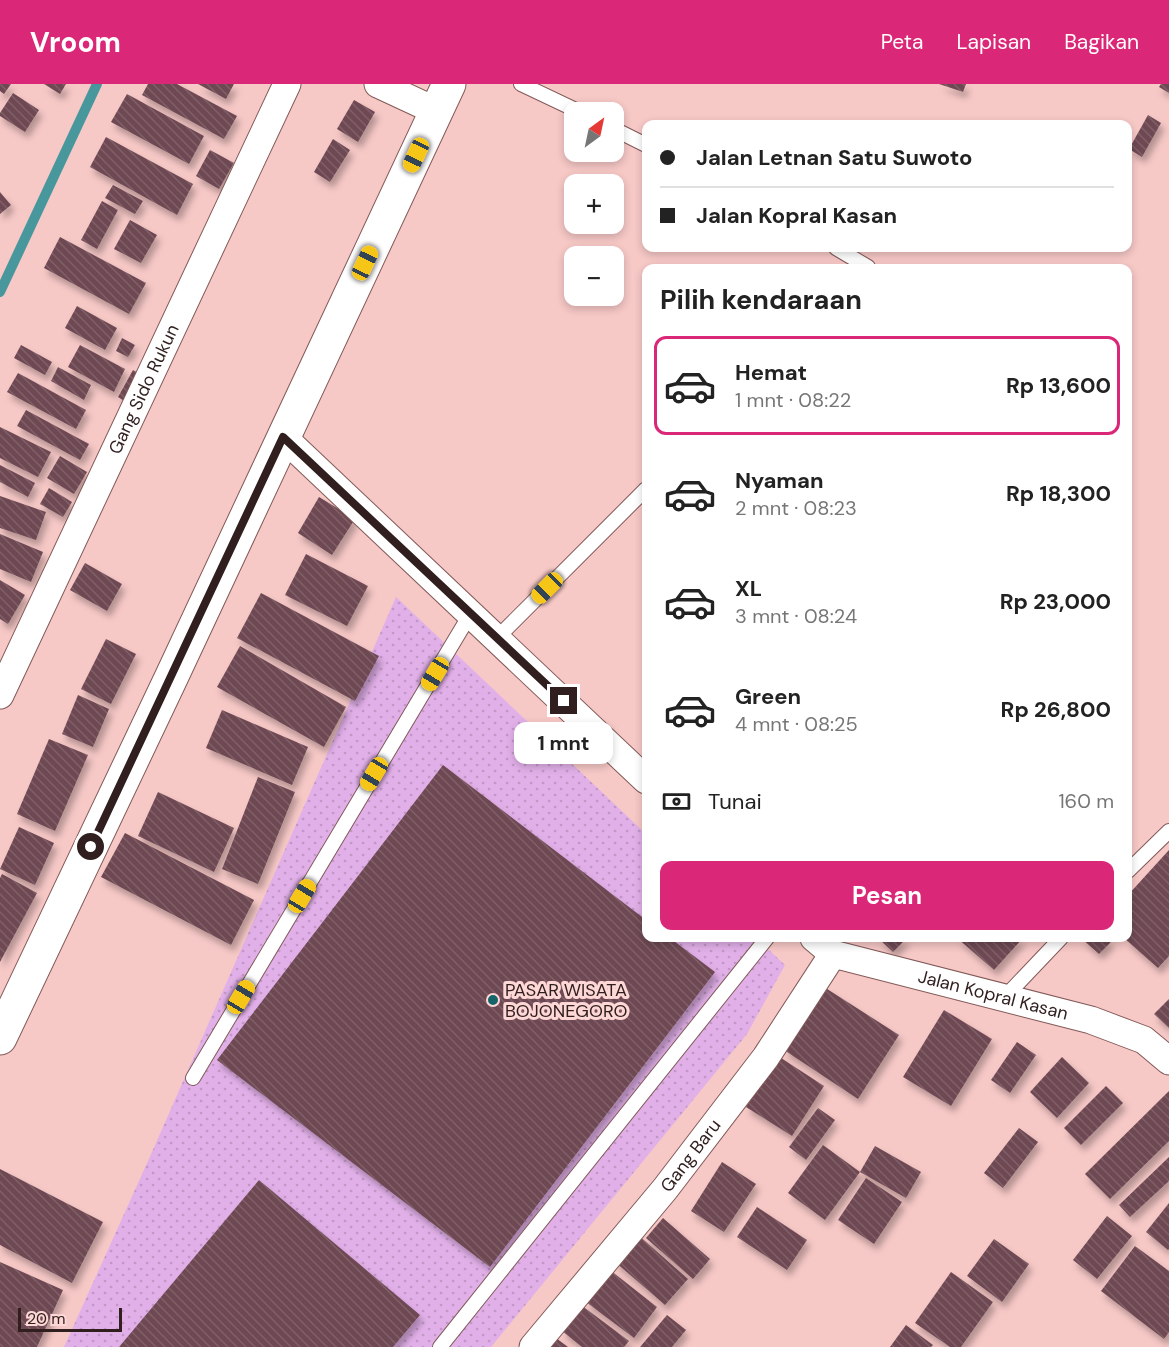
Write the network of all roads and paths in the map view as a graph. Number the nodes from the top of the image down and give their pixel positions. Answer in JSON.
{"nodes":[{"id":1,"x":287,"y":84,"type":"edge"},
{"id":2,"x":378,"y":84,"type":"edge"},
{"id":3,"x":521,"y":84,"type":"edge"},
{"id":4,"x":443,"y":98,"type":"edge"},
{"id":5,"x":564,"y":104,"type":"edge"},
{"id":6,"x":624,"y":134,"type":"edge"},
{"id":7,"x":642,"y":143,"type":"edge"},
{"id":8,"x":843,"y":252,"type":"edge"},
{"id":9,"x":863,"y":264,"type":"edge"},
{"id":10,"x":283,"y":437,"type":"junction"},
{"id":11,"x":642,"y":493,"type":"edge"},
{"id":12,"x":471,"y":613,"type":"junction"},
{"id":13,"x":498,"y":638,"type":"junction"},
{"id":14,"x":0,"y":695,"type":"edge"},
{"id":15,"x":642,"y":776,"type":"edge"},
{"id":16,"x":1169,"y":831,"type":"edge"},
{"id":17,"x":1132,"y":867,"type":"edge"},
{"id":18,"x":764,"y":942,"type":"edge"},
{"id":19,"x":1057,"y":942,"type":"edge"},
{"id":20,"x":823,"y":946,"type":"edge"},
{"id":21,"x":1004,"y":998,"type":"junction"},
{"id":22,"x":0,"y":1038,"type":"edge"},
{"id":23,"x":1169,"y":1061,"type":"edge"},
{"id":24,"x":193,"y":1078,"type":"dead end"},
{"id":25,"x":440,"y":1347,"type":"edge"},
{"id":26,"x":533,"y":1347,"type":"edge"}],
"edges":[{"from":1,"to":14,"type":"street","name":"Gang Sido Rukun"},
{"from":2,"to":4,"type":"street"},
{"from":3,"to":5,"type":"lane"},
{"from":4,"to":10,"type":"main road"},
{"from":6,"to":7,"type":"lane"},
{"from":8,"to":9,"type":"lane"},
{"from":10,"to":12,"type":"street"},
{"from":10,"to":22,"type":"main road"},
{"from":11,"to":13,"type":"lane"},
{"from":12,"to":13,"type":"street"},
{"from":12,"to":24,"type":"lane"},
{"from":13,"to":15,"type":"street"},
{"from":16,"to":17,"type":"lane"},
{"from":18,"to":25,"type":"lane"},
{"from":19,"to":21,"type":"lane"},
{"from":20,"to":21,"type":"street","name":"Jalan Kopral Kasan"},
{"from":20,"to":26,"type":"street","name":"Gang Baru"},
{"from":21,"to":23,"type":"street","name":"Jalan Kopral Kasan"}]}
